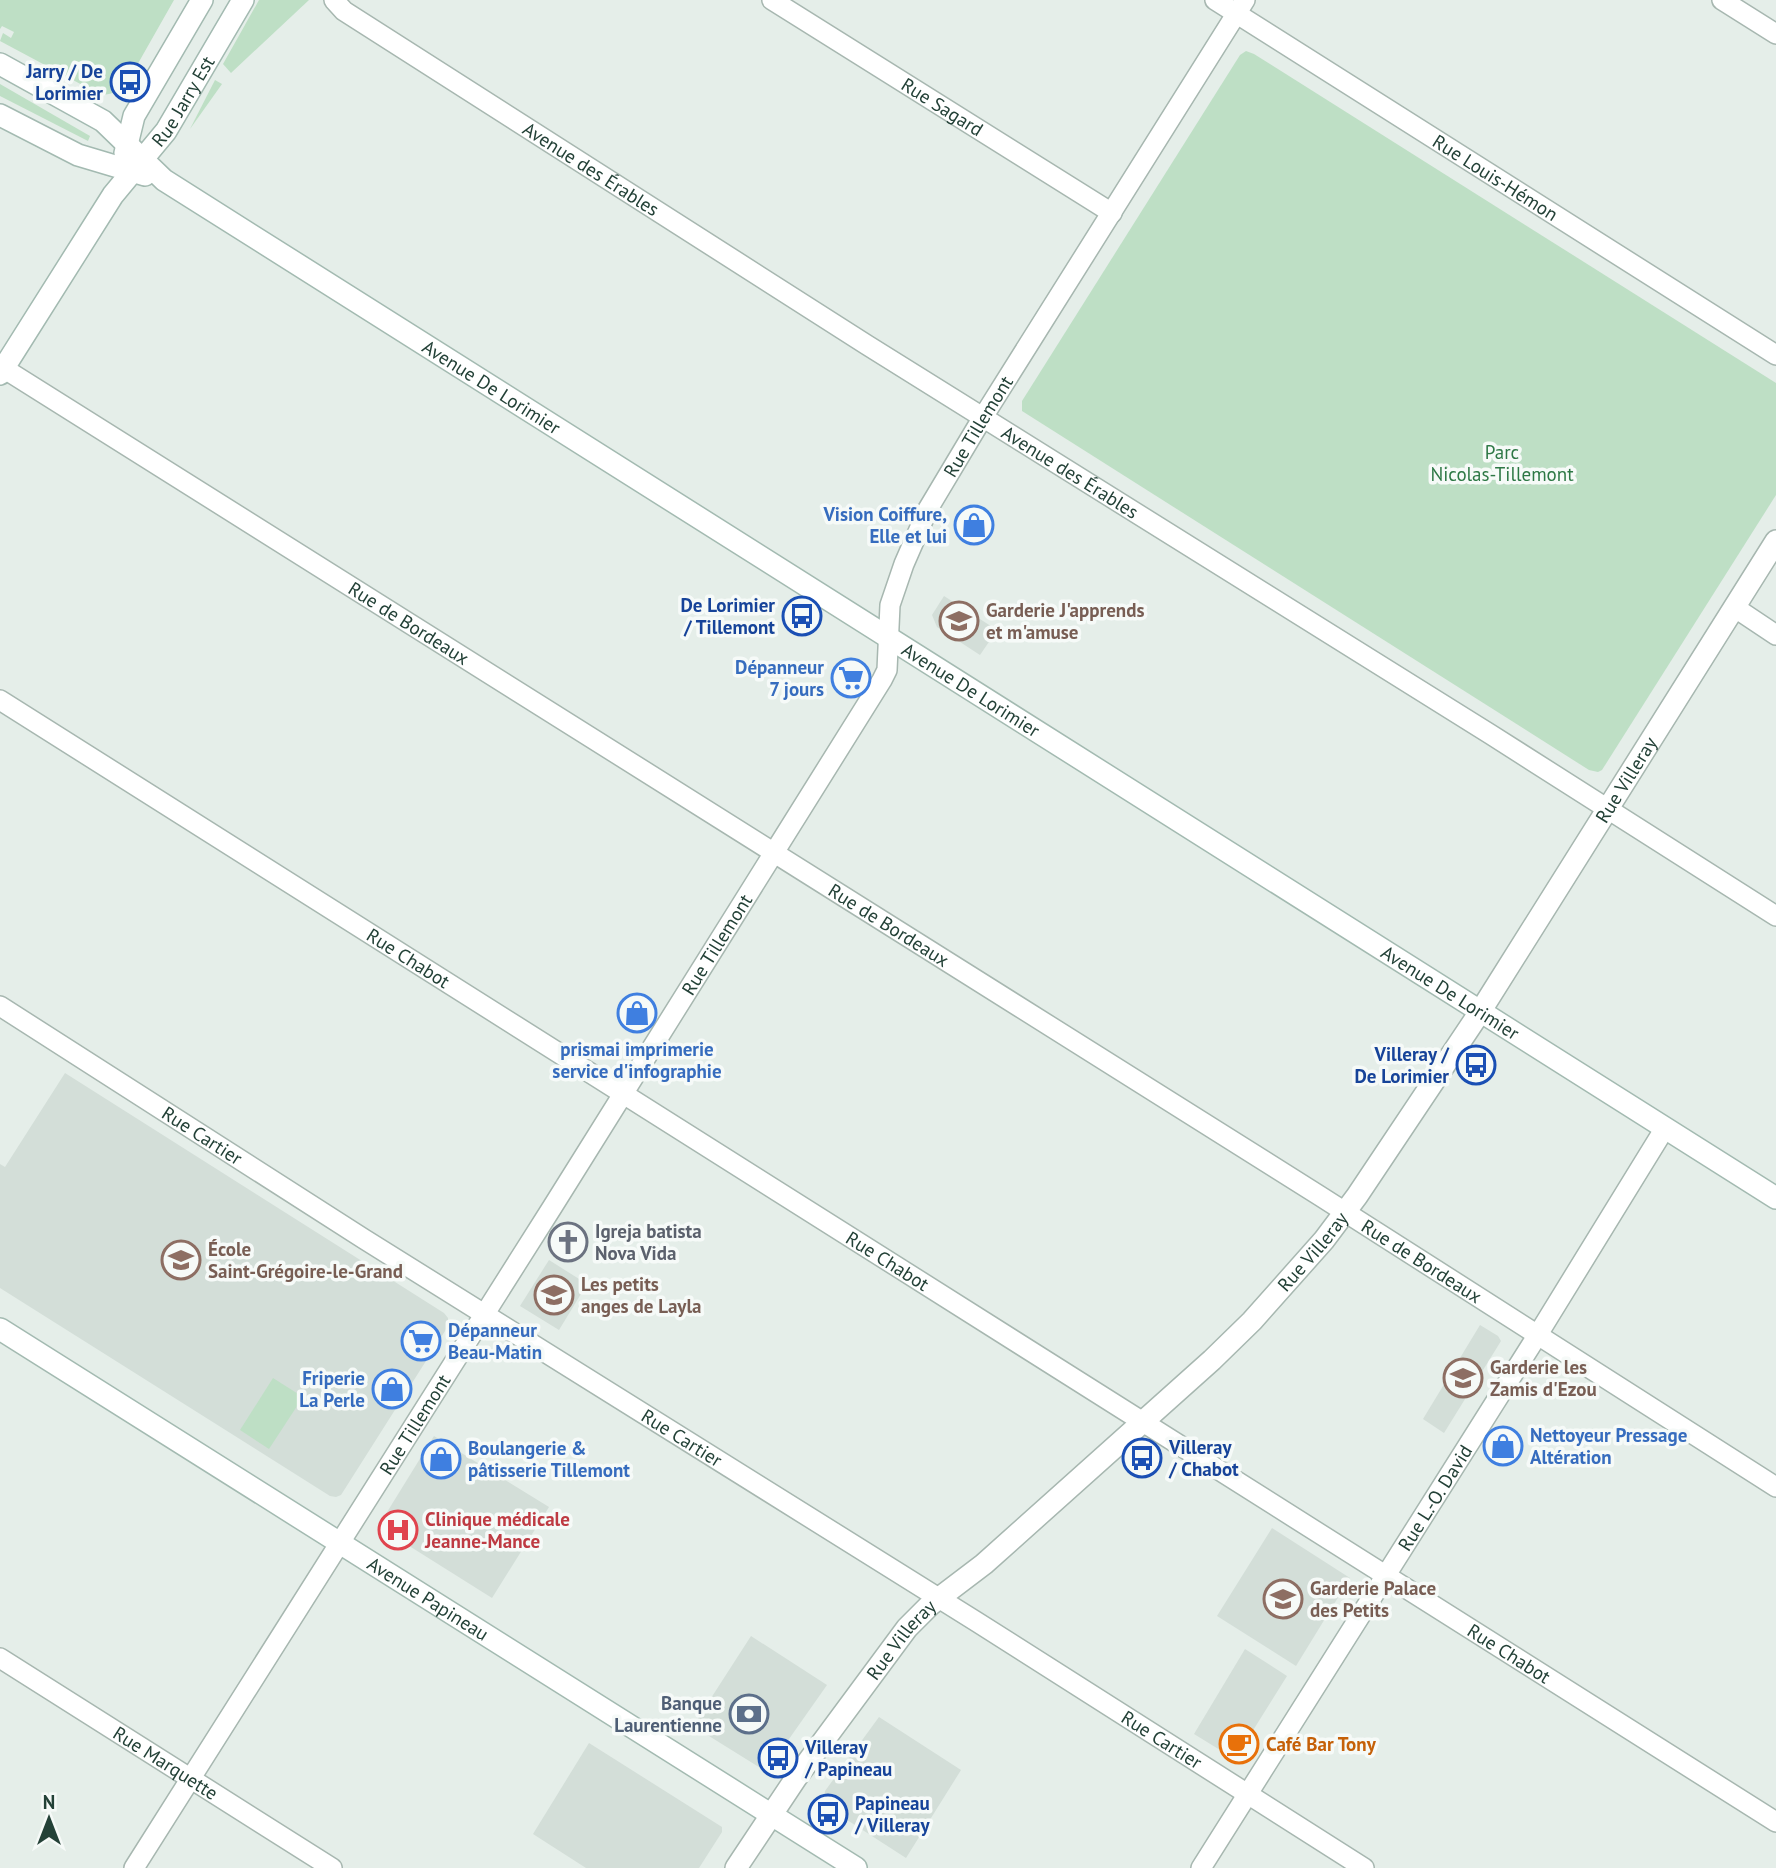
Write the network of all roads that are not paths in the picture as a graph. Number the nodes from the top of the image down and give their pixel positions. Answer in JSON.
{"nodes":[{"id":1,"x":202,"y":0,"type":"edge"},
{"id":2,"x":243,"y":0,"type":"edge"},
{"id":3,"x":334,"y":0,"type":"edge"},
{"id":4,"x":772,"y":0,"type":"edge"},
{"id":5,"x":1214,"y":0,"type":"edge"},
{"id":6,"x":1722,"y":0,"type":"edge"},
{"id":7,"x":1241,"y":7,"type":"edge"},
{"id":8,"x":1776,"y":34,"type":"edge"},
{"id":9,"x":0,"y":64,"type":"edge"},
{"id":10,"x":0,"y":115,"type":"edge"},
{"id":11,"x":131,"y":161,"type":"junction"},
{"id":12,"x":1112,"y":214,"type":"junction"},
{"id":13,"x":1776,"y":355,"type":"edge"},
{"id":14,"x":1,"y":369,"type":"edge"},
{"id":15,"x":983,"y":417,"type":"junction"},
{"id":16,"x":1776,"y":541,"type":"edge"},
{"id":17,"x":1734,"y":607,"type":"junction"},
{"id":18,"x":1776,"y":635,"type":"edge"},
{"id":19,"x":888,"y":638,"type":"junction"},
{"id":20,"x":0,"y":700,"type":"edge"},
{"id":21,"x":1607,"y":810,"type":"junction"},
{"id":22,"x":775,"y":853,"type":"junction"},
{"id":23,"x":1776,"y":916,"type":"edge"},
{"id":24,"x":0,"y":1006,"type":"edge"},
{"id":25,"x":1480,"y":1012,"type":"junction"},
{"id":26,"x":623,"y":1094,"type":"junction"},
{"id":27,"x":1665,"y":1128,"type":"junction"},
{"id":28,"x":1776,"y":1198,"type":"edge"},
{"id":29,"x":1345,"y":1213,"type":"junction"},
{"id":30,"x":485,"y":1314,"type":"junction"},
{"id":31,"x":0,"y":1329,"type":"edge"},
{"id":32,"x":1537,"y":1336,"type":"junction"},
{"id":33,"x":1143,"y":1422,"type":"junction"},
{"id":34,"x":1776,"y":1487,"type":"edge"},
{"id":35,"x":339,"y":1544,"type":"junction"},
{"id":36,"x":1386,"y":1575,"type":"junction"},
{"id":37,"x":939,"y":1598,"type":"junction"},
{"id":38,"x":0,"y":1658,"type":"edge"},
{"id":39,"x":191,"y":1779,"type":"junction"},
{"id":40,"x":1248,"y":1795,"type":"junction"},
{"id":41,"x":771,"y":1815,"type":"junction"},
{"id":42,"x":1776,"y":1822,"type":"edge"},
{"id":43,"x":134,"y":1868,"type":"edge"},
{"id":44,"x":332,"y":1868,"type":"edge"},
{"id":45,"x":736,"y":1868,"type":"edge"},
{"id":46,"x":856,"y":1868,"type":"edge"},
{"id":47,"x":1201,"y":1868,"type":"edge"},
{"id":48,"x":1364,"y":1868,"type":"edge"}],
"edges":[{"from":1,"to":11,"type":"main road","name":"Rue Jarry Est"},
{"from":2,"to":11,"type":"main road","name":"Rue Jarry Est"},
{"from":3,"to":15,"type":"street","name":"Avenue des Érables"},
{"from":4,"to":12,"type":"street","name":"Rue Sagard"},
{"from":5,"to":7,"type":"street","name":"Rue Louis-Hémon"},
{"from":6,"to":8,"type":"street"},
{"from":7,"to":12,"type":"street","name":"Rue Tillemont"},
{"from":7,"to":13,"type":"street","name":"Rue Louis-Hémon"},
{"from":9,"to":11,"type":"main road","name":"Avenue De Lorimier"},
{"from":10,"to":11,"type":"main road","name":"Avenue De Lorimier"},
{"from":11,"to":14,"type":"main road","name":"Rue Jarry Est"},
{"from":11,"to":19,"type":"main road","name":"Avenue De Lorimier"},
{"from":12,"to":15,"type":"street","name":"Rue Tillemont"},
{"from":14,"to":22,"type":"street","name":"Rue de Bordeaux"},
{"from":15,"to":19,"type":"street","name":"Rue Tillemont"},
{"from":15,"to":21,"type":"street","name":"Avenue des Érables"},
{"from":16,"to":17,"type":"main road","name":"Rue Villeray"},
{"from":17,"to":18,"type":"street"},
{"from":17,"to":21,"type":"main road","name":"Rue Villeray"},
{"from":19,"to":22,"type":"street","name":"Rue Tillemont"},
{"from":19,"to":25,"type":"main road","name":"Avenue De Lorimier"},
{"from":20,"to":26,"type":"street","name":"Rue Chabot"},
{"from":21,"to":23,"type":"street","name":"Avenue des Érables"},
{"from":21,"to":25,"type":"main road","name":"Rue Villeray"},
{"from":22,"to":26,"type":"street","name":"Rue Tillemont"},
{"from":22,"to":29,"type":"street","name":"Rue de Bordeaux"},
{"from":24,"to":30,"type":"street","name":"Rue Cartier"},
{"from":25,"to":27,"type":"main road","name":"Avenue De Lorimier"},
{"from":25,"to":29,"type":"main road","name":"Rue Villeray"},
{"from":26,"to":30,"type":"street","name":"Rue Tillemont"},
{"from":26,"to":33,"type":"street","name":"Rue Chabot"},
{"from":27,"to":28,"type":"main road","name":"Avenue De Lorimier"},
{"from":27,"to":32,"type":"street","name":"Rue L.-O. David"},
{"from":29,"to":32,"type":"street","name":"Rue de Bordeaux"},
{"from":29,"to":33,"type":"main road","name":"Rue Villeray"},
{"from":30,"to":35,"type":"street","name":"Rue Tillemont"},
{"from":30,"to":37,"type":"street","name":"Rue Cartier"},
{"from":31,"to":35,"type":"main road","name":"Avenue Papineau"},
{"from":32,"to":34,"type":"street","name":"Rue de Bordeaux"},
{"from":32,"to":36,"type":"street","name":"Rue L.-O. David"},
{"from":33,"to":36,"type":"street","name":"Rue Chabot"},
{"from":33,"to":37,"type":"main road","name":"Rue Villeray"},
{"from":35,"to":39,"type":"street","name":"Rue Tillemont"},
{"from":35,"to":41,"type":"main road","name":"Avenue Papineau"},
{"from":36,"to":40,"type":"street","name":"Rue L.-O. David"},
{"from":36,"to":42,"type":"street","name":"Rue Chabot"},
{"from":37,"to":40,"type":"street","name":"Rue Cartier"},
{"from":37,"to":41,"type":"main road","name":"Rue Villeray"},
{"from":38,"to":39,"type":"street","name":"Rue Marquette"},
{"from":39,"to":43,"type":"street","name":"Rue Tillemont"},
{"from":39,"to":44,"type":"street","name":"Rue Marquette"},
{"from":40,"to":47,"type":"street","name":"Rue L.-O. David"},
{"from":40,"to":48,"type":"street","name":"Rue Cartier"},
{"from":41,"to":45,"type":"main road","name":"Rue Villeray"},
{"from":41,"to":46,"type":"main road","name":"Avenue Papineau"}]}
